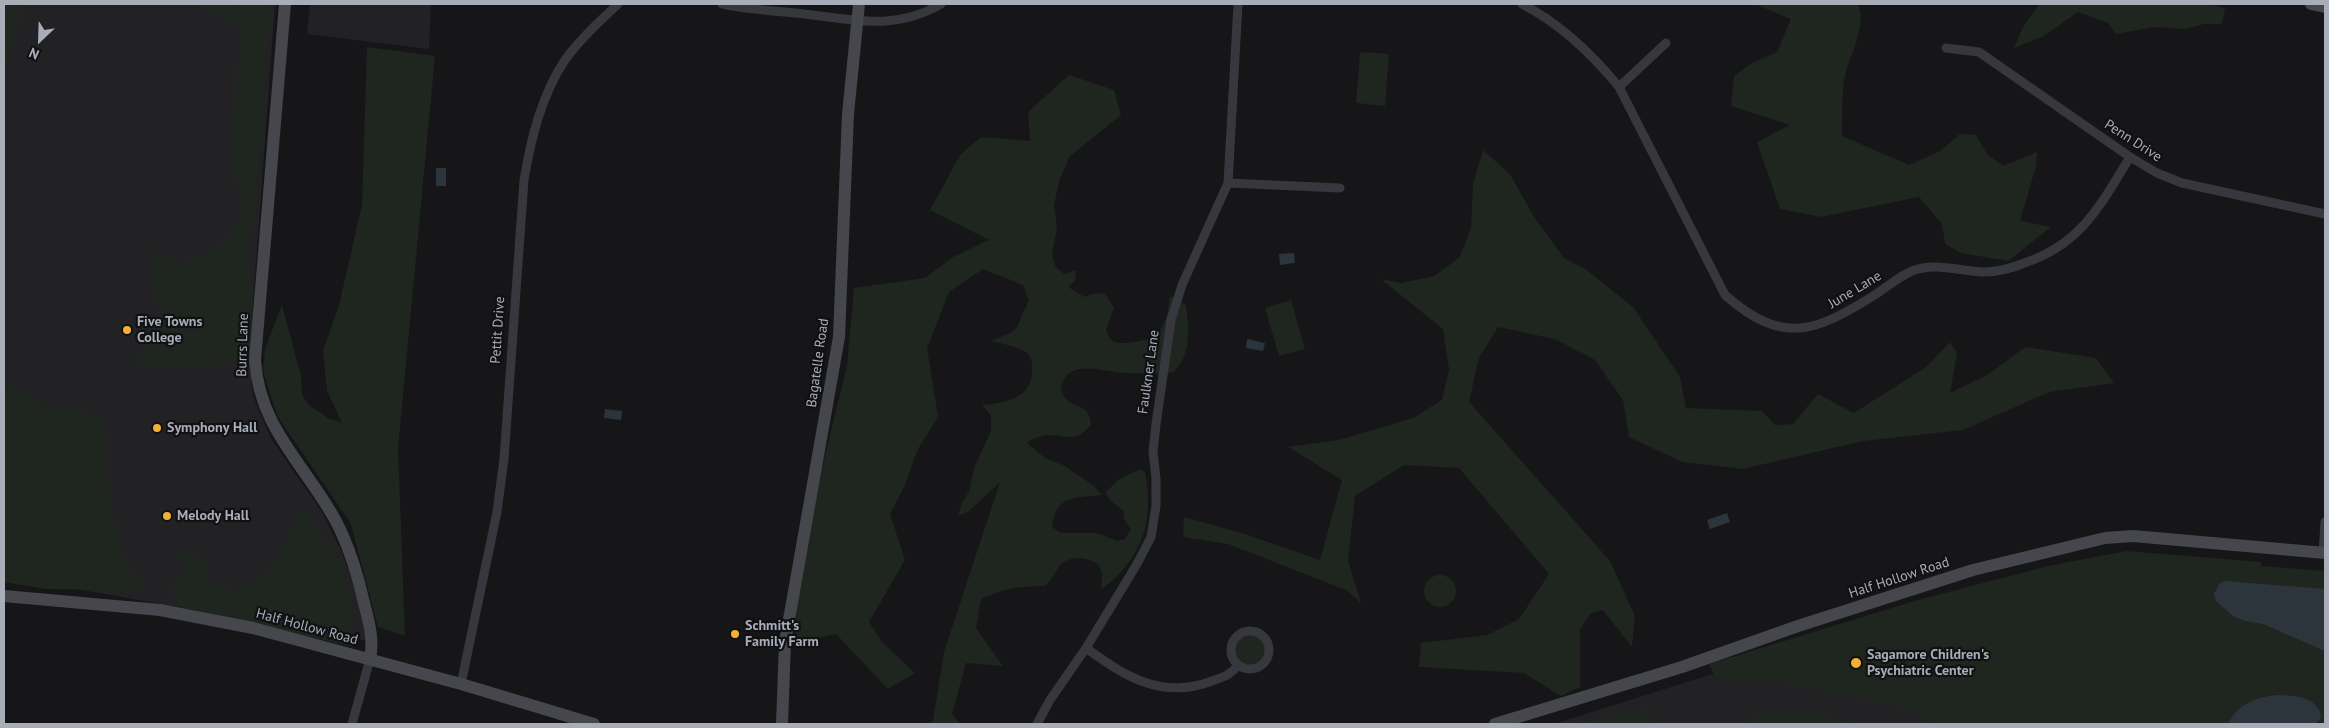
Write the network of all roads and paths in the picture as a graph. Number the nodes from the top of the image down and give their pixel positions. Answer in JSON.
{"nodes":[{"id":1,"x":285,"y":4,"type":"edge"},
{"id":2,"x":618,"y":4,"type":"edge"},
{"id":3,"x":722,"y":4,"type":"edge"},
{"id":4,"x":859,"y":4,"type":"edge"},
{"id":5,"x":941,"y":4,"type":"edge"},
{"id":6,"x":1238,"y":4,"type":"edge"},
{"id":7,"x":1522,"y":4,"type":"edge"},
{"id":8,"x":2311,"y":4,"type":"edge"},
{"id":9,"x":2325,"y":7,"type":"edge"},
{"id":10,"x":857,"y":22,"type":"junction"},
{"id":11,"x":1666,"y":43,"type":"dead end"},
{"id":12,"x":1946,"y":48,"type":"dead end"},
{"id":13,"x":1619,"y":87,"type":"junction"},
{"id":14,"x":2130,"y":157,"type":"junction"},
{"id":15,"x":1228,"y":183,"type":"junction"},
{"id":16,"x":1340,"y":188,"type":"dead end"},
{"id":17,"x":2325,"y":214,"type":"edge"},
{"id":18,"x":2325,"y":522,"type":"edge"},
{"id":19,"x":2324,"y":553,"type":"edge"},
{"id":20,"x":4,"y":596,"type":"edge"},
{"id":21,"x":1086,"y":648,"type":"junction"},
{"id":22,"x":370,"y":660,"type":"junction"},
{"id":23,"x":1238,"y":665,"type":"junction"},
{"id":24,"x":461,"y":684,"type":"junction"},
{"id":25,"x":352,"y":724,"type":"edge"},
{"id":26,"x":594,"y":724,"type":"edge"},
{"id":27,"x":782,"y":724,"type":"edge"},
{"id":28,"x":1037,"y":724,"type":"edge"},
{"id":29,"x":1495,"y":724,"type":"edge"}],
"edges":[{"from":1,"to":22,"type":"main road","name":"Burrs Lane"},
{"from":2,"to":24,"type":"street","name":"Pettit Drive"},
{"from":3,"to":10,"type":"street"},
{"from":4,"to":10,"type":"main road","name":"Bagatelle Road"},
{"from":5,"to":10,"type":"street"},
{"from":6,"to":15,"type":"street","name":"Faulkner Lane"},
{"from":7,"to":13,"type":"street","name":"June Lane"},
{"from":8,"to":9,"type":"main road"},
{"from":10,"to":27,"type":"main road","name":"Bagatelle Road"},
{"from":11,"to":13,"type":"street"},
{"from":12,"to":14,"type":"street","name":"Penn Drive"},
{"from":13,"to":14,"type":"street","name":"June Lane"},
{"from":14,"to":17,"type":"street","name":"Penn Drive"},
{"from":15,"to":16,"type":"street"},
{"from":15,"to":21,"type":"street","name":"Faulkner Lane"},
{"from":18,"to":19,"type":"street"},
{"from":19,"to":29,"type":"main road","name":"Half Hollow Road"},
{"from":20,"to":22,"type":"main road","name":"Half Hollow Road"},
{"from":21,"to":23,"type":"street"},
{"from":21,"to":28,"type":"street","name":"Faulkner Lane"},
{"from":22,"to":24,"type":"main road","name":"Half Hollow Road"},
{"from":22,"to":25,"type":"street"},
{"from":23,"to":23,"type":"street"},
{"from":24,"to":26,"type":"main road","name":"Half Hollow Road"}]}
